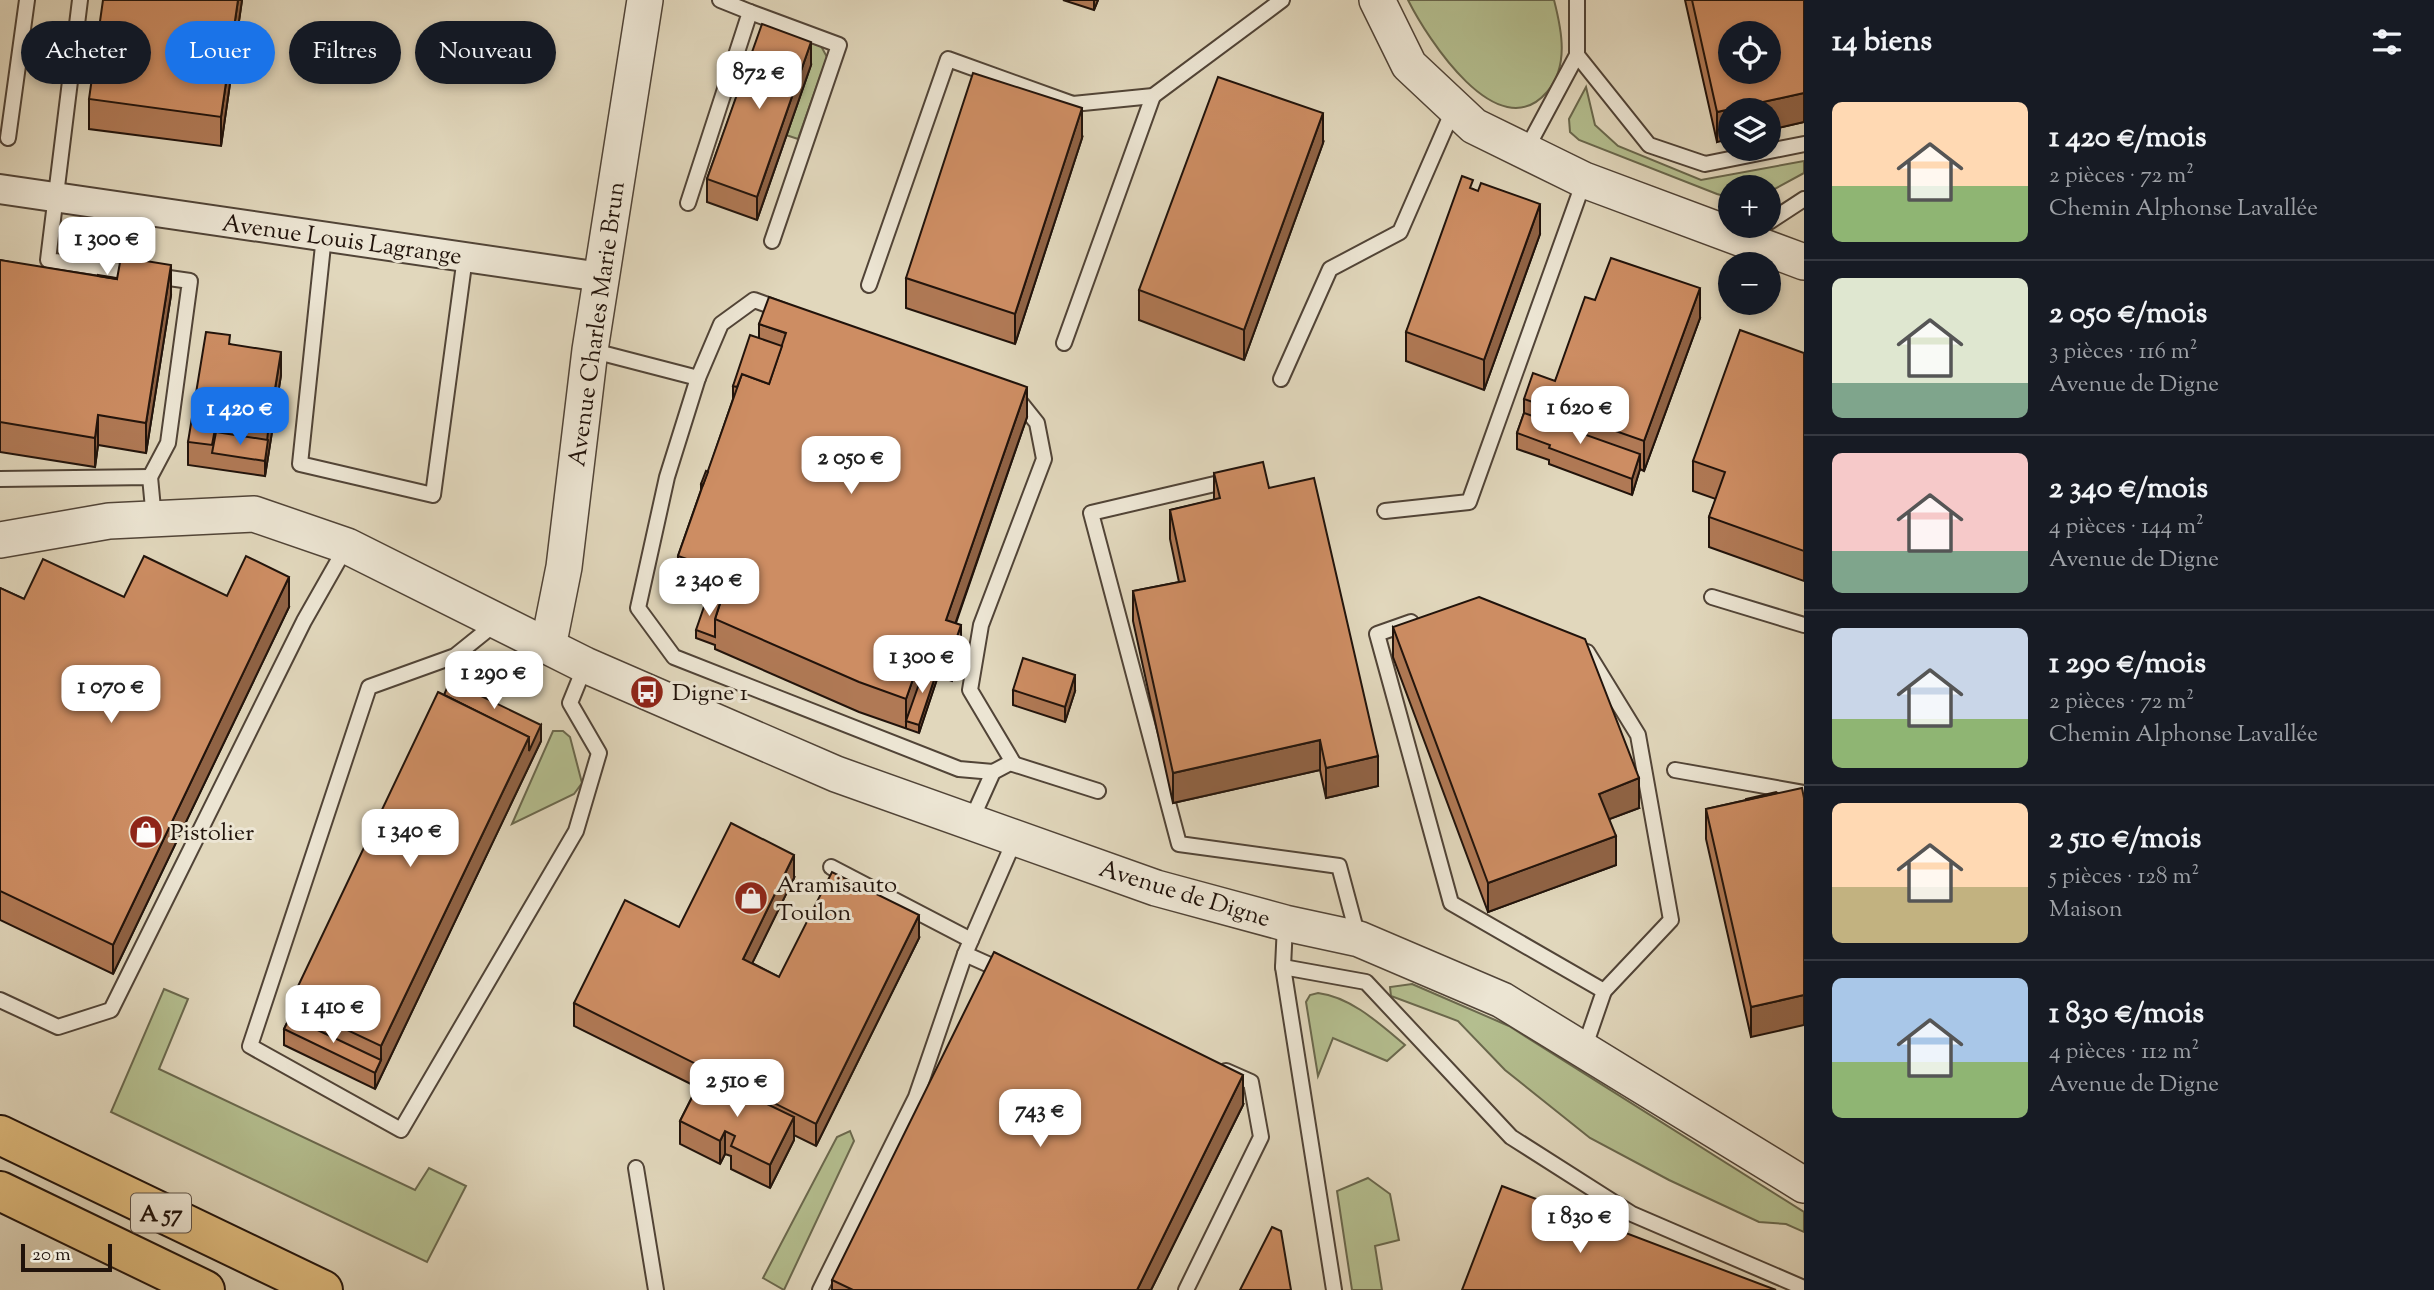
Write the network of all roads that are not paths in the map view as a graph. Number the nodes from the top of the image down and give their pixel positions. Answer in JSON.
{"nodes":[{"id":1,"x":27,"y":0,"type":"edge"},
{"id":2,"x":80,"y":0,"type":"edge"},
{"id":3,"x":645,"y":0,"type":"edge"},
{"id":4,"x":720,"y":0,"type":"edge"},
{"id":5,"x":1282,"y":0,"type":"edge"},
{"id":6,"x":1377,"y":0,"type":"edge"},
{"id":7,"x":1577,"y":0,"type":"edge"},
{"id":8,"x":750,"y":12,"type":"junction"},
{"id":9,"x":1577,"y":54,"type":"junction"},
{"id":10,"x":1153,"y":96,"type":"junction"},
{"id":11,"x":1454,"y":107,"type":"junction"},
{"id":12,"x":8,"y":138,"type":"dead end"},
{"id":13,"x":1804,"y":144,"type":"edge"},
{"id":14,"x":1524,"y":153,"type":"junction"},
{"id":15,"x":1584,"y":180,"type":"junction"},
{"id":16,"x":0,"y":188,"type":"edge"},
{"id":17,"x":56,"y":197,"type":"junction"},
{"id":18,"x":1804,"y":199,"type":"edge"},
{"id":19,"x":688,"y":202,"type":"dead end"},
{"id":20,"x":1781,"y":214,"type":"edge"},
{"id":21,"x":1718,"y":218,"type":"edge"},
{"id":22,"x":324,"y":236,"type":"junction"},
{"id":23,"x":1771,"y":238,"type":"edge"},
{"id":24,"x":772,"y":241,"type":"dead end"},
{"id":25,"x":465,"y":257,"type":"junction"},
{"id":26,"x":1804,"y":262,"type":"edge"},
{"id":27,"x":601,"y":277,"type":"junction"},
{"id":28,"x":869,"y":285,"type":"dead end"},
{"id":29,"x":793,"y":314,"type":"edge"},
{"id":30,"x":1064,"y":343,"type":"dead end"},
{"id":31,"x":590,"y":350,"type":"junction"},
{"id":32,"x":698,"y":378,"type":"junction"},
{"id":33,"x":1281,"y":379,"type":"dead end"},
{"id":34,"x":1006,"y":385,"type":"edge"},
{"id":35,"x":150,"y":477,"type":"junction"},
{"id":36,"x":0,"y":480,"type":"edge"},
{"id":37,"x":1219,"y":483,"type":"edge"},
{"id":38,"x":1385,"y":511,"type":"dead end"},
{"id":39,"x":154,"y":519,"type":"junction"},
{"id":40,"x":0,"y":540,"type":"edge"},
{"id":41,"x":346,"y":546,"type":"junction"},
{"id":42,"x":1712,"y":597,"type":"dead end"},
{"id":43,"x":1424,"y":617,"type":"edge"},
{"id":44,"x":496,"y":623,"type":"junction"},
{"id":45,"x":1804,"y":625,"type":"edge"},
{"id":46,"x":543,"y":645,"type":"junction"},
{"id":47,"x":1573,"y":647,"type":"edge"},
{"id":48,"x":585,"y":665,"type":"junction"},
{"id":49,"x":1014,"y":764,"type":"junction"},
{"id":50,"x":1675,"y":770,"type":"dead end"},
{"id":51,"x":993,"y":772,"type":"junction"},
{"id":52,"x":1098,"y":791,"type":"dead end"},
{"id":53,"x":1804,"y":793,"type":"edge"},
{"id":54,"x":971,"y":822,"type":"junction"},
{"id":55,"x":1015,"y":838,"type":"junction"},
{"id":56,"x":831,"y":867,"type":"dead end"},
{"id":57,"x":1285,"y":923,"type":"junction"},
{"id":58,"x":1359,"y":939,"type":"junction"},
{"id":59,"x":968,"y":947,"type":"junction"},
{"id":60,"x":1283,"y":967,"type":"junction"},
{"id":61,"x":1021,"y":979,"type":"edge"},
{"id":62,"x":1604,"y":991,"type":"junction"},
{"id":63,"x":0,"y":1000,"type":"edge"},
{"id":64,"x":1583,"y":1050,"type":"junction"},
{"id":65,"x":1215,"y":1066,"type":"edge"},
{"id":66,"x":0,"y":1135,"type":"edge"},
{"id":67,"x":636,"y":1168,"type":"dead end"},
{"id":68,"x":1804,"y":1185,"type":"edge"},
{"id":69,"x":0,"y":1191,"type":"edge"},
{"id":70,"x":1804,"y":1288,"type":"edge"},
{"id":71,"x":205,"y":1290,"type":"edge"},
{"id":72,"x":323,"y":1290,"type":"edge"},
{"id":73,"x":656,"y":1290,"type":"edge"},
{"id":74,"x":820,"y":1290,"type":"edge"},
{"id":75,"x":1186,"y":1290,"type":"edge"},
{"id":76,"x":1334,"y":1290,"type":"edge"}],
"edges":[{"from":1,"to":12,"type":"lane"},
{"from":2,"to":17,"type":"lane"},
{"from":3,"to":27,"type":"street","name":"Avenue Charles Marie Brun"},
{"from":4,"to":8,"type":"lane"},
{"from":5,"to":10,"type":"lane"},
{"from":6,"to":11,"type":"street"},
{"from":7,"to":9,"type":"lane"},
{"from":8,"to":19,"type":"lane"},
{"from":8,"to":24,"type":"lane"},
{"from":9,"to":13,"type":"lane"},
{"from":9,"to":14,"type":"lane"},
{"from":10,"to":28,"type":"lane"},
{"from":10,"to":30,"type":"lane"},
{"from":11,"to":14,"type":"street"},
{"from":11,"to":33,"type":"lane"},
{"from":14,"to":15,"type":"street"},
{"from":15,"to":21,"type":"street"},
{"from":15,"to":38,"type":"lane"},
{"from":16,"to":17,"type":"street","name":"Avenue Louis Lagrange"},
{"from":17,"to":22,"type":"street","name":"Avenue Louis Lagrange"},
{"from":17,"to":35,"type":"lane"},
{"from":18,"to":20,"type":"lane"},
{"from":22,"to":25,"type":"street","name":"Avenue Louis Lagrange"},
{"from":22,"to":25,"type":"lane"},
{"from":23,"to":26,"type":"street"},
{"from":25,"to":27,"type":"street","name":"Avenue Louis Lagrange"},
{"from":27,"to":31,"type":"street","name":"Avenue Charles Marie Brun"},
{"from":29,"to":32,"type":"lane"},
{"from":31,"to":32,"type":"lane"},
{"from":31,"to":46,"type":"street","name":"Avenue Charles Marie Brun"},
{"from":32,"to":51,"type":"lane"},
{"from":34,"to":49,"type":"lane"},
{"from":35,"to":36,"type":"lane"},
{"from":35,"to":39,"type":"lane"},
{"from":37,"to":58,"type":"lane"},
{"from":39,"to":40,"type":"street","name":"Avenue de Digne"},
{"from":39,"to":41,"type":"street","name":"Avenue de Digne"},
{"from":41,"to":44,"type":"street","name":"Avenue de Digne"},
{"from":41,"to":63,"type":"lane"},
{"from":42,"to":45,"type":"lane"},
{"from":43,"to":62,"type":"lane"},
{"from":44,"to":46,"type":"street","name":"Avenue de Digne"},
{"from":44,"to":48,"type":"lane"},
{"from":46,"to":48,"type":"street","name":"Avenue de Digne"},
{"from":47,"to":62,"type":"lane"},
{"from":48,"to":54,"type":"street","name":"Avenue de Digne"},
{"from":49,"to":51,"type":"lane"},
{"from":49,"to":52,"type":"lane"},
{"from":50,"to":53,"type":"lane"},
{"from":51,"to":54,"type":"lane"},
{"from":54,"to":55,"type":"street","name":"Avenue de Digne"},
{"from":55,"to":57,"type":"street","name":"Avenue de Digne"},
{"from":55,"to":59,"type":"lane"},
{"from":56,"to":59,"type":"lane"},
{"from":57,"to":58,"type":"street","name":"Avenue de Digne"},
{"from":57,"to":60,"type":"lane"},
{"from":58,"to":64,"type":"street","name":"Avenue de Digne"},
{"from":59,"to":61,"type":"lane"},
{"from":59,"to":74,"type":"lane"},
{"from":60,"to":70,"type":"lane"},
{"from":60,"to":76,"type":"lane"},
{"from":62,"to":64,"type":"lane"},
{"from":64,"to":68,"type":"street","name":"Avenue de Digne"},
{"from":65,"to":75,"type":"lane"},
{"from":66,"to":72,"type":"highway","number":"A 57"},
{"from":67,"to":73,"type":"lane"},
{"from":69,"to":71,"type":"highway","number":"A 57"}]}
